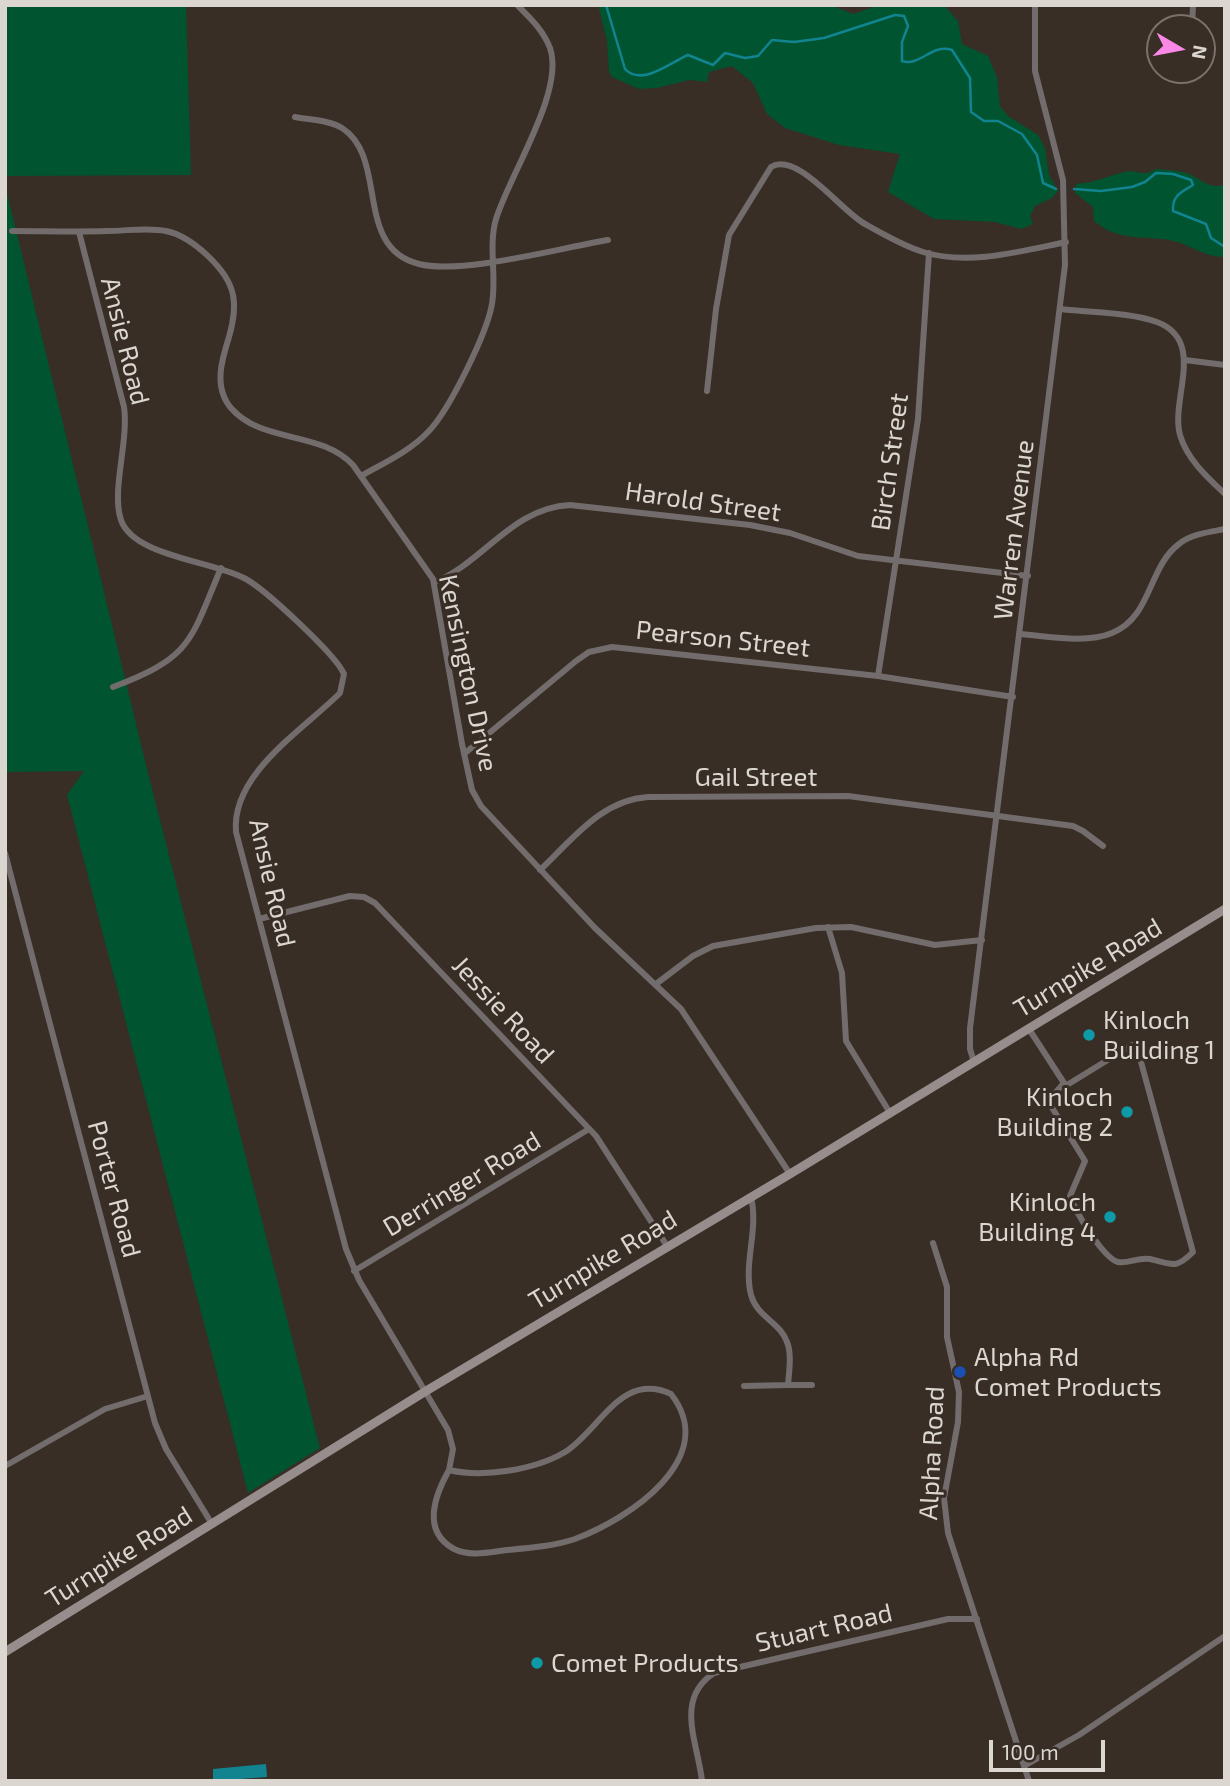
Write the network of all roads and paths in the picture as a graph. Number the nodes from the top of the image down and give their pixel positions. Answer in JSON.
{"nodes":[{"id":1,"x":517,"y":5,"type":"edge"},
{"id":2,"x":1035,"y":5,"type":"edge"},
{"id":3,"x":295,"y":117,"type":"dead end"},
{"id":4,"x":12,"y":231,"type":"dead end"},
{"id":5,"x":79,"y":232,"type":"junction"},
{"id":6,"x":608,"y":240,"type":"dead end"},
{"id":7,"x":1066,"y":242,"type":"junction"},
{"id":8,"x":929,"y":253,"type":"junction"},
{"id":9,"x":492,"y":261,"type":"junction"},
{"id":10,"x":1061,"y":309,"type":"junction"},
{"id":11,"x":1185,"y":360,"type":"junction"},
{"id":12,"x":1225,"y":365,"type":"edge"},
{"id":13,"x":708,"y":391,"type":"dead end"},
{"id":14,"x":361,"y":476,"type":"junction"},
{"id":15,"x":1225,"y":494,"type":"edge"},
{"id":16,"x":1225,"y":529,"type":"edge"},
{"id":17,"x":895,"y":561,"type":"junction"},
{"id":18,"x":221,"y":568,"type":"junction"},
{"id":19,"x":1028,"y":576,"type":"junction"},
{"id":20,"x":435,"y":582,"type":"junction"},
{"id":21,"x":1020,"y":634,"type":"junction"},
{"id":22,"x":878,"y":676,"type":"junction"},
{"id":23,"x":113,"y":687,"type":"dead end"},
{"id":24,"x":1013,"y":697,"type":"junction"},
{"id":25,"x":464,"y":754,"type":"junction"},
{"id":26,"x":998,"y":814,"type":"junction"},
{"id":27,"x":1102,"y":846,"type":"dead end"},
{"id":28,"x":5,"y":853,"type":"edge"},
{"id":29,"x":540,"y":870,"type":"junction"},
{"id":30,"x":1225,"y":909,"type":"edge"},
{"id":31,"x":259,"y":919,"type":"junction"},
{"id":32,"x":828,"y":927,"type":"junction"},
{"id":33,"x":982,"y":940,"type":"junction"},
{"id":34,"x":656,"y":984,"type":"junction"},
{"id":35,"x":1029,"y":1028,"type":"junction"},
{"id":36,"x":974,"y":1062,"type":"junction"},
{"id":37,"x":1064,"y":1083,"type":"junction"},
{"id":38,"x":890,"y":1112,"type":"junction"},
{"id":39,"x":590,"y":1129,"type":"junction"},
{"id":40,"x":790,"y":1174,"type":"junction"},
{"id":41,"x":751,"y":1197,"type":"junction"},
{"id":42,"x":933,"y":1243,"type":"dead end"},
{"id":43,"x":667,"y":1246,"type":"junction"},
{"id":44,"x":354,"y":1272,"type":"junction"},
{"id":45,"x":788,"y":1385,"type":"junction"},
{"id":46,"x":812,"y":1385,"type":"dead end"},
{"id":47,"x":744,"y":1386,"type":"dead end"},
{"id":48,"x":426,"y":1391,"type":"junction"},
{"id":49,"x":148,"y":1396,"type":"junction"},
{"id":50,"x":6,"y":1465,"type":"edge"},
{"id":51,"x":449,"y":1469,"type":"junction"},
{"id":52,"x":212,"y":1524,"type":"junction"},
{"id":53,"x":977,"y":1619,"type":"junction"},
{"id":54,"x":1225,"y":1636,"type":"edge"},
{"id":55,"x":5,"y":1652,"type":"edge"},
{"id":56,"x":1024,"y":1766,"type":"junction"},
{"id":57,"x":702,"y":1781,"type":"edge"},
{"id":58,"x":1028,"y":1781,"type":"edge"}],
"edges":[{"from":1,"to":9,"type":"street"},
{"from":2,"to":7,"type":"street","name":"Warren Avenue"},
{"from":3,"to":9,"type":"street"},
{"from":4,"to":5,"type":"street","name":"Kensington Drive"},
{"from":5,"to":14,"type":"street","name":"Kensington Drive"},
{"from":5,"to":18,"type":"street","name":"Ansie Road"},
{"from":6,"to":9,"type":"street"},
{"from":7,"to":8,"type":"street"},
{"from":7,"to":10,"type":"street","name":"Warren Avenue"},
{"from":8,"to":13,"type":"street"},
{"from":8,"to":17,"type":"street","name":"Birch Street"},
{"from":9,"to":14,"type":"street"},
{"from":10,"to":11,"type":"street"},
{"from":10,"to":19,"type":"street","name":"Warren Avenue"},
{"from":11,"to":12,"type":"street"},
{"from":11,"to":15,"type":"street"},
{"from":14,"to":20,"type":"street","name":"Kensington Drive"},
{"from":16,"to":21,"type":"street"},
{"from":17,"to":19,"type":"street","name":"Harold Street"},
{"from":17,"to":20,"type":"street","name":"Harold Street"},
{"from":17,"to":22,"type":"street","name":"Birch Street"},
{"from":18,"to":23,"type":"street"},
{"from":18,"to":31,"type":"street","name":"Ansie Road"},
{"from":19,"to":21,"type":"street","name":"Warren Avenue"},
{"from":20,"to":25,"type":"street","name":"Kensington Drive"},
{"from":21,"to":24,"type":"street","name":"Warren Avenue"},
{"from":22,"to":24,"type":"street","name":"Pearson Street"},
{"from":22,"to":25,"type":"street","name":"Pearson Street"},
{"from":24,"to":26,"type":"street","name":"Warren Avenue"},
{"from":25,"to":29,"type":"street","name":"Kensington Drive"},
{"from":26,"to":27,"type":"street","name":"Gail Street"},
{"from":26,"to":29,"type":"street","name":"Gail Street"},
{"from":26,"to":33,"type":"street","name":"Warren Avenue"},
{"from":28,"to":49,"type":"street","name":"Porter Road"},
{"from":29,"to":34,"type":"street","name":"Kensington Drive"},
{"from":30,"to":35,"type":"main road","name":"Turnpike Road"},
{"from":31,"to":39,"type":"street","name":"Jessie Road"},
{"from":31,"to":44,"type":"street","name":"Ansie Road"},
{"from":32,"to":33,"type":"street"},
{"from":32,"to":34,"type":"street"},
{"from":32,"to":38,"type":"street"},
{"from":33,"to":36,"type":"street","name":"Warren Avenue"},
{"from":34,"to":40,"type":"street","name":"Kensington Drive"},
{"from":35,"to":36,"type":"main road","name":"Turnpike Road"},
{"from":35,"to":37,"type":"street"},
{"from":36,"to":38,"type":"main road","name":"Turnpike Road"},
{"from":37,"to":37,"type":"street"},
{"from":38,"to":40,"type":"main road","name":"Turnpike Road"},
{"from":39,"to":43,"type":"street","name":"Jessie Road"},
{"from":39,"to":44,"type":"street","name":"Derringer Road"},
{"from":40,"to":41,"type":"main road","name":"Turnpike Road"},
{"from":41,"to":43,"type":"main road","name":"Turnpike Road"},
{"from":41,"to":45,"type":"street"},
{"from":42,"to":53,"type":"street","name":"Alpha Road"},
{"from":43,"to":48,"type":"main road","name":"Turnpike Road"},
{"from":44,"to":48,"type":"street","name":"Ansie Road"},
{"from":45,"to":46,"type":"street"},
{"from":45,"to":47,"type":"street"},
{"from":48,"to":51,"type":"street","name":"Ansie Road"},
{"from":48,"to":52,"type":"main road","name":"Turnpike Road"},
{"from":49,"to":50,"type":"street"},
{"from":49,"to":52,"type":"street","name":"Porter Road"},
{"from":51,"to":51,"type":"street"},
{"from":52,"to":55,"type":"main road","name":"Turnpike Road"},
{"from":53,"to":56,"type":"street","name":"Alpha Road"},
{"from":53,"to":57,"type":"street","name":"Stuart Road"},
{"from":54,"to":56,"type":"street"},
{"from":56,"to":58,"type":"street","name":"Alpha Road"}]}
